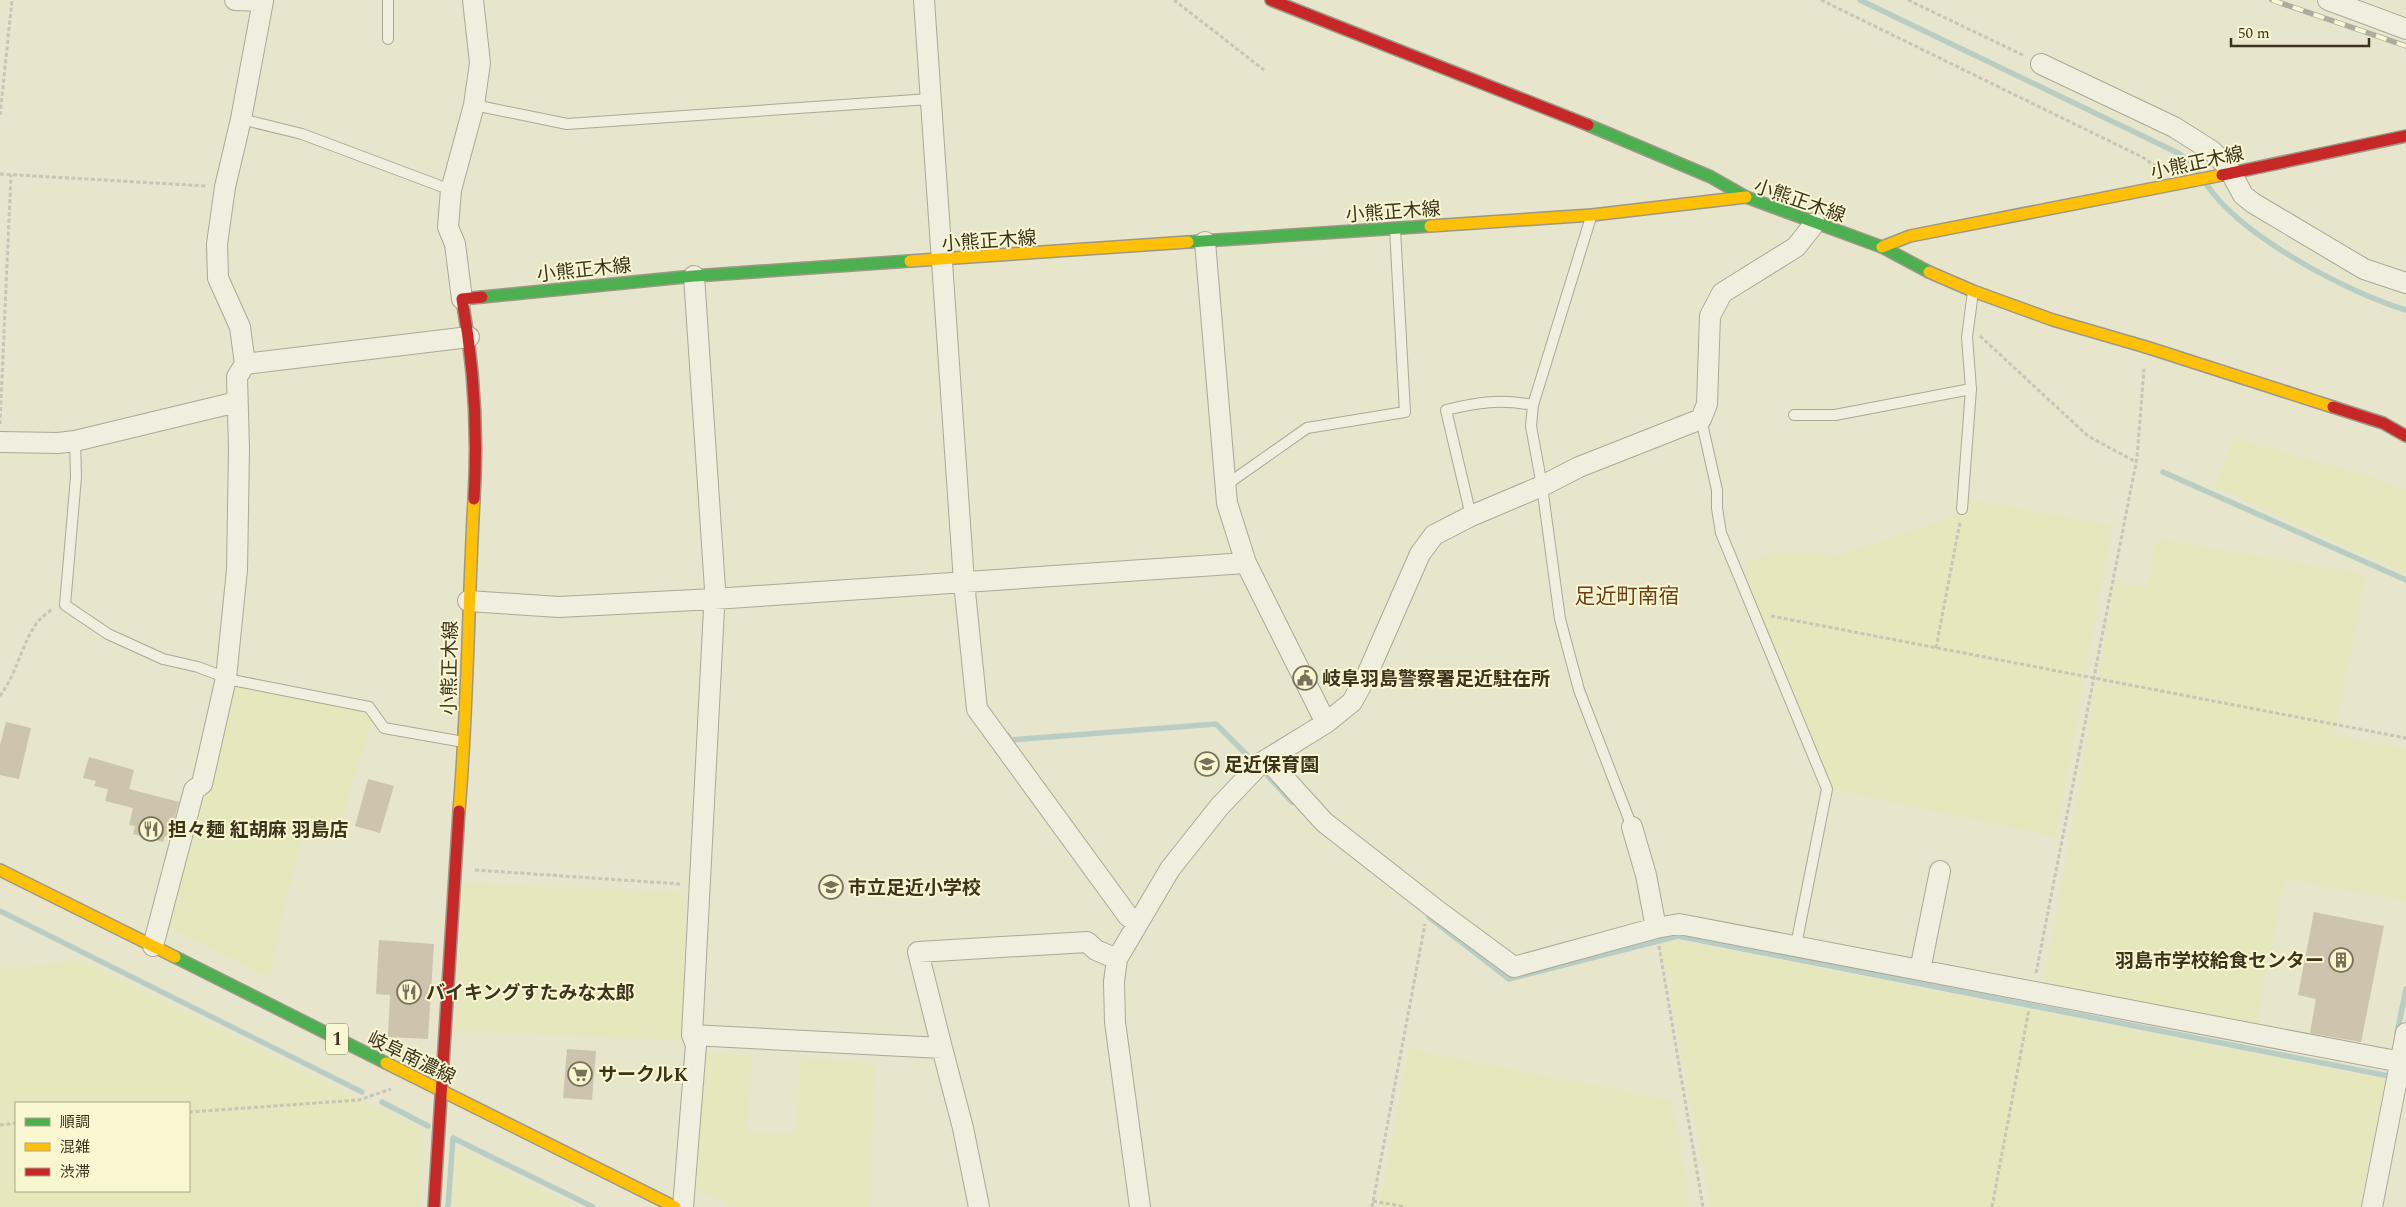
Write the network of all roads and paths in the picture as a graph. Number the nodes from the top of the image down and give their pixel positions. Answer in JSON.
{"nodes":[{"id":1,"x":12,"y":0,"type":"edge"},
{"id":2,"x":235,"y":0,"type":"edge"},
{"id":3,"x":388,"y":0,"type":"edge"},
{"id":4,"x":473,"y":0,"type":"edge"},
{"id":5,"x":924,"y":0,"type":"edge"},
{"id":6,"x":1174,"y":0,"type":"edge"},
{"id":7,"x":1271,"y":0,"type":"edge"},
{"id":8,"x":1821,"y":0,"type":"edge"},
{"id":9,"x":1908,"y":0,"type":"edge"},
{"id":10,"x":2328,"y":0,"type":"edge"},
{"id":11,"x":2406,"y":29,"type":"edge"},
{"id":12,"x":388,"y":39,"type":"dead end"},
{"id":13,"x":2041,"y":64,"type":"joint"},
{"id":14,"x":1264,"y":70,"type":"dead end"},
{"id":15,"x":930,"y":100,"type":"junction"},
{"id":16,"x":474,"y":105,"type":"junction"},
{"id":17,"x":0,"y":115,"type":"edge"},
{"id":18,"x":241,"y":119,"type":"junction"},
{"id":19,"x":2406,"y":136,"type":"edge"},
{"id":20,"x":0,"y":174,"type":"edge"},
{"id":21,"x":11,"y":175,"type":"junction"},
{"id":22,"x":2224,"y":175,"type":"junction"},
{"id":23,"x":2170,"y":186,"type":"junction"},
{"id":24,"x":226,"y":187,"type":"junction"},
{"id":25,"x":451,"y":190,"type":"junction"},
{"id":26,"x":1746,"y":197,"type":"junction"},
{"id":27,"x":1592,"y":215,"type":"junction"},
{"id":28,"x":1815,"y":223,"type":"junction"},
{"id":29,"x":1395,"y":229,"type":"junction"},
{"id":30,"x":1205,"y":242,"type":"junction"},
{"id":31,"x":1882,"y":247,"type":"junction"},
{"id":32,"x":941,"y":261,"type":"junction"},
{"id":33,"x":694,"y":276,"type":"junction"},
{"id":34,"x":2406,"y":282,"type":"edge"},
{"id":35,"x":1973,"y":291,"type":"junction"},
{"id":36,"x":462,"y":299,"type":"junction"},
{"id":37,"x":469,"y":337,"type":"junction"},
{"id":38,"x":1967,"y":337,"type":"junction"},
{"id":39,"x":2146,"y":347,"type":"junction"},
{"id":40,"x":245,"y":364,"type":"junction"},
{"id":41,"x":1971,"y":389,"type":"junction"},
{"id":42,"x":237,"y":402,"type":"junction"},
{"id":43,"x":1533,"y":405,"type":"junction"},
{"id":44,"x":1794,"y":415,"type":"dead end"},
{"id":45,"x":1701,"y":419,"type":"junction"},
{"id":46,"x":0,"y":430,"type":"edge"},
{"id":47,"x":2406,"y":436,"type":"edge"},
{"id":48,"x":75,"y":441,"type":"junction"},
{"id":49,"x":0,"y":442,"type":"edge"},
{"id":50,"x":2136,"y":462,"type":"junction"},
{"id":51,"x":1226,"y":486,"type":"junction"},
{"id":52,"x":1542,"y":486,"type":"junction"},
{"id":53,"x":1962,"y":509,"type":"joint"},
{"id":54,"x":1471,"y":516,"type":"junction"},
{"id":55,"x":1246,"y":563,"type":"junction"},
{"id":56,"x":964,"y":582,"type":"junction"},
{"id":57,"x":714,"y":599,"type":"junction"},
{"id":58,"x":468,"y":601,"type":"junction"},
{"id":59,"x":65,"y":605,"type":"junction"},
{"id":60,"x":1755,"y":616,"type":"junction"},
{"id":61,"x":1936,"y":648,"type":"junction"},
{"id":62,"x":2093,"y":677,"type":"junction"},
{"id":63,"x":226,"y":678,"type":"junction"},
{"id":64,"x":0,"y":696,"type":"edge"},
{"id":65,"x":1326,"y":723,"type":"junction"},
{"id":66,"x":2406,"y":738,"type":"edge"},
{"id":67,"x":465,"y":742,"type":"junction"},
{"id":68,"x":1267,"y":760,"type":"junction"},
{"id":69,"x":1632,"y":827,"type":"joint"},
{"id":70,"x":454,"y":869,"type":"junction"},
{"id":71,"x":0,"y":870,"type":"edge"},
{"id":72,"x":1940,"y":871,"type":"dead end"},
{"id":73,"x":700,"y":886,"type":"junction"},
{"id":74,"x":1434,"y":908,"type":"junction"},
{"id":75,"x":1138,"y":923,"type":"junction"},
{"id":76,"x":1656,"y":928,"type":"junction"},
{"id":77,"x":1796,"y":945,"type":"junction"},
{"id":78,"x":153,"y":946,"type":"junction"},
{"id":79,"x":1117,"y":959,"type":"junction"},
{"id":80,"x":1920,"y":970,"type":"junction"},
{"id":81,"x":2032,"y":993,"type":"junction"},
{"id":82,"x":2406,"y":1033,"type":"edge"},
{"id":83,"x":692,"y":1035,"type":"junction"},
{"id":84,"x":942,"y":1048,"type":"junction"},
{"id":85,"x":2403,"y":1063,"type":"edge"},
{"id":86,"x":404,"y":1073,"type":"junction"},
{"id":87,"x":442,"y":1090,"type":"junction"},
{"id":88,"x":190,"y":1112,"type":"edge"},
{"id":89,"x":15,"y":1123,"type":"edge"},
{"id":90,"x":0,"y":1124,"type":"edge"},
{"id":91,"x":1373,"y":1201,"type":"junction"},
{"id":92,"x":434,"y":1207,"type":"edge"},
{"id":93,"x":675,"y":1207,"type":"edge"},
{"id":94,"x":683,"y":1207,"type":"edge"},
{"id":95,"x":980,"y":1207,"type":"edge"},
{"id":96,"x":1140,"y":1207,"type":"edge"},
{"id":97,"x":1372,"y":1207,"type":"edge"},
{"id":98,"x":1405,"y":1207,"type":"edge"},
{"id":99,"x":1704,"y":1207,"type":"edge"},
{"id":100,"x":1992,"y":1207,"type":"edge"},
{"id":101,"x":2372,"y":1207,"type":"edge"}],
"edges":[{"from":1,"to":17,"type":"path"},
{"from":2,"to":18,"type":"street"},
{"from":3,"to":12,"type":"lane"},
{"from":4,"to":16,"type":"street"},
{"from":5,"to":15,"type":"street"},
{"from":6,"to":14,"type":"path"},
{"from":7,"to":26,"type":"main road"},
{"from":8,"to":23,"type":"path"},
{"from":9,"to":13,"type":"path"},
{"from":10,"to":11,"type":"street"},
{"from":13,"to":22,"type":"street"},
{"from":15,"to":16,"type":"lane"},
{"from":15,"to":32,"type":"street"},
{"from":16,"to":25,"type":"street"},
{"from":18,"to":24,"type":"street"},
{"from":18,"to":25,"type":"lane"},
{"from":19,"to":22,"type":"main road","name":"小熊正木線"},
{"from":20,"to":21,"type":"path"},
{"from":21,"to":24,"type":"path"},
{"from":21,"to":46,"type":"path"},
{"from":22,"to":23,"type":"main road","name":"小熊正木線"},
{"from":22,"to":34,"type":"street"},
{"from":23,"to":31,"type":"main road","name":"小熊正木線"},
{"from":24,"to":40,"type":"street"},
{"from":25,"to":36,"type":"street"},
{"from":26,"to":27,"type":"main road","name":"小熊正木線"},
{"from":26,"to":28,"type":"main road","name":"小熊正木線"},
{"from":27,"to":29,"type":"main road","name":"小熊正木線"},
{"from":27,"to":43,"type":"lane"},
{"from":28,"to":31,"type":"main road","name":"小熊正木線"},
{"from":28,"to":45,"type":"street"},
{"from":29,"to":30,"type":"main road","name":"小熊正木線"},
{"from":29,"to":51,"type":"lane"},
{"from":30,"to":32,"type":"main road","name":"小熊正木線"},
{"from":30,"to":51,"type":"street"},
{"from":31,"to":35,"type":"main road"},
{"from":32,"to":33,"type":"main road","name":"小熊正木線"},
{"from":32,"to":56,"type":"street"},
{"from":33,"to":36,"type":"main road","name":"小熊正木線"},
{"from":33,"to":57,"type":"street"},
{"from":35,"to":38,"type":"lane"},
{"from":35,"to":39,"type":"main road"},
{"from":36,"to":37,"type":"main road","name":"小熊正木線"},
{"from":37,"to":40,"type":"street"},
{"from":37,"to":58,"type":"main road","name":"小熊正木線"},
{"from":38,"to":41,"type":"lane"},
{"from":38,"to":50,"type":"path"},
{"from":39,"to":47,"type":"main road"},
{"from":39,"to":50,"type":"path"},
{"from":40,"to":42,"type":"street"},
{"from":41,"to":44,"type":"lane"},
{"from":41,"to":53,"type":"lane"},
{"from":42,"to":48,"type":"street"},
{"from":42,"to":63,"type":"street"},
{"from":43,"to":52,"type":"lane"},
{"from":43,"to":54,"type":"lane"},
{"from":45,"to":52,"type":"street"},
{"from":45,"to":60,"type":"lane"},
{"from":48,"to":49,"type":"street"},
{"from":48,"to":59,"type":"lane"},
{"from":50,"to":62,"type":"path"},
{"from":51,"to":55,"type":"street"},
{"from":52,"to":54,"type":"street"},
{"from":52,"to":69,"type":"lane"},
{"from":53,"to":61,"type":"path"},
{"from":54,"to":65,"type":"street"},
{"from":55,"to":56,"type":"street"},
{"from":55,"to":65,"type":"street"},
{"from":56,"to":57,"type":"street"},
{"from":56,"to":75,"type":"street"},
{"from":57,"to":58,"type":"street"},
{"from":57,"to":73,"type":"street"},
{"from":58,"to":67,"type":"main road","name":"小熊正木線"},
{"from":59,"to":63,"type":"lane"},
{"from":59,"to":64,"type":"path"},
{"from":60,"to":61,"type":"path"},
{"from":60,"to":77,"type":"lane"},
{"from":61,"to":62,"type":"path"},
{"from":62,"to":66,"type":"path"},
{"from":62,"to":81,"type":"path"},
{"from":63,"to":67,"type":"lane"},
{"from":63,"to":78,"type":"street"},
{"from":65,"to":68,"type":"street"},
{"from":67,"to":70,"type":"main road","name":"小熊正木線"},
{"from":68,"to":74,"type":"street"},
{"from":68,"to":75,"type":"street"},
{"from":69,"to":76,"type":"street"},
{"from":70,"to":73,"type":"path"},
{"from":70,"to":87,"type":"main road","name":"小熊正木線"},
{"from":71,"to":78,"type":"main road","name":"岐阜南濃線","number":"1"},
{"from":72,"to":80,"type":"street"},
{"from":73,"to":83,"type":"street"},
{"from":74,"to":76,"type":"street"},
{"from":74,"to":91,"type":"path"},
{"from":75,"to":79,"type":"street"},
{"from":76,"to":77,"type":"street"},
{"from":76,"to":99,"type":"path"},
{"from":77,"to":80,"type":"street"},
{"from":78,"to":86,"type":"main road","name":"岐阜南濃線","number":"1"},
{"from":79,"to":84,"type":"street"},
{"from":79,"to":96,"type":"street"},
{"from":80,"to":81,"type":"street"},
{"from":81,"to":85,"type":"street"},
{"from":81,"to":100,"type":"path"},
{"from":82,"to":85,"type":"street"},
{"from":83,"to":84,"type":"street"},
{"from":83,"to":94,"type":"street"},
{"from":84,"to":95,"type":"street"},
{"from":85,"to":101,"type":"street"},
{"from":86,"to":87,"type":"main road","name":"岐阜南濃線","number":"1"},
{"from":86,"to":88,"type":"path"},
{"from":87,"to":92,"type":"main road","name":"小熊正木線"},
{"from":87,"to":93,"type":"main road","name":"岐阜南濃線","number":"1"},
{"from":89,"to":90,"type":"path"},
{"from":91,"to":97,"type":"path"},
{"from":91,"to":98,"type":"path"}]}
